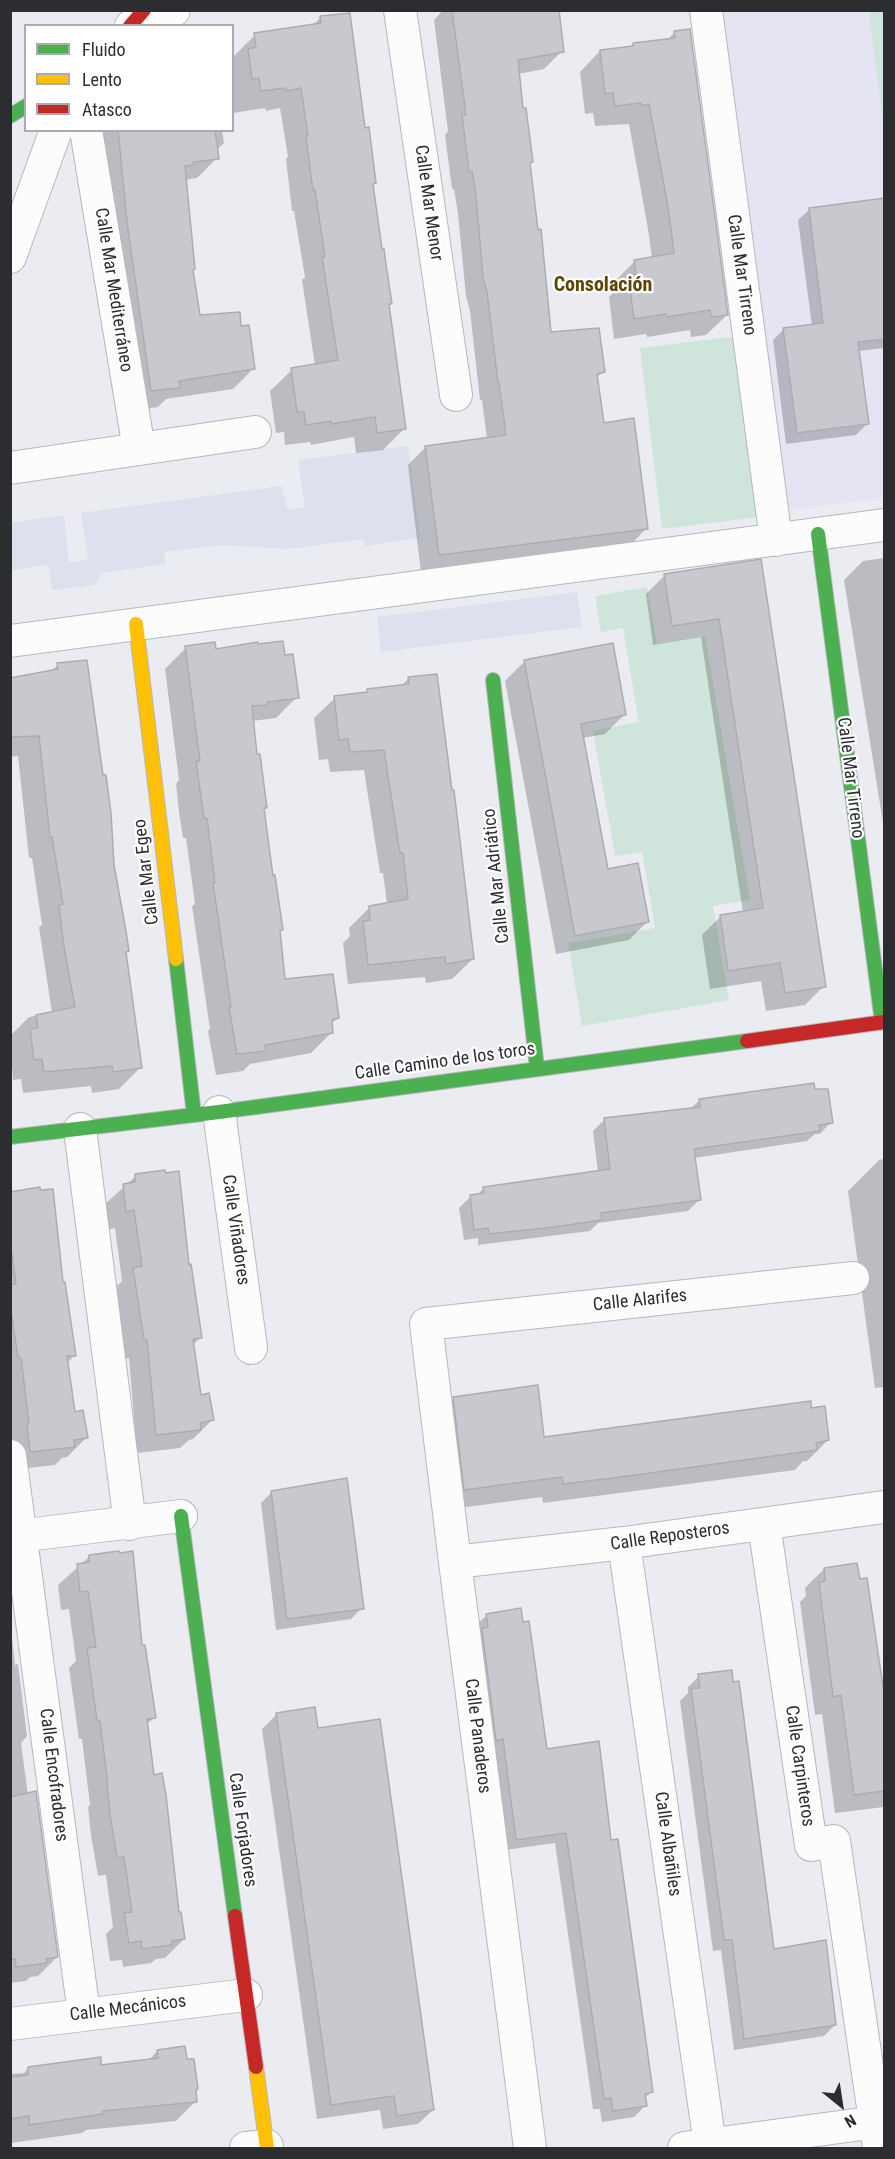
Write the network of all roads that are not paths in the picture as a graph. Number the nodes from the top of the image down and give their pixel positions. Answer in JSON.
{"nodes":[{"id":1,"x":144,"y":10,"type":"edge"},
{"id":2,"x":174,"y":10,"type":"edge"},
{"id":3,"x":400,"y":10,"type":"edge"},
{"id":4,"x":706,"y":10,"type":"edge"},
{"id":5,"x":132,"y":24,"type":"edge"},
{"id":6,"x":136,"y":24,"type":"edge"},
{"id":7,"x":24,"y":107,"type":"edge"},
{"id":8,"x":10,"y":116,"type":"edge"},
{"id":9,"x":55,"y":132,"type":"edge"},
{"id":10,"x":86,"y":132,"type":"edge"},
{"id":11,"x":10,"y":257,"type":"edge"},
{"id":12,"x":456,"y":395,"type":"dead end"},
{"id":13,"x":255,"y":432,"type":"dead end"},
{"id":14,"x":139,"y":449,"type":"junction"},
{"id":15,"x":10,"y":468,"type":"edge"},
{"id":16,"x":885,"y":525,"type":"edge"},
{"id":17,"x":818,"y":534,"type":"junction"},
{"id":18,"x":776,"y":540,"type":"junction"},
{"id":19,"x":136,"y":624,"type":"junction"},
{"id":20,"x":10,"y":641,"type":"edge"},
{"id":21,"x":493,"y":680,"type":"dead end"},
{"id":22,"x":883,"y":1022,"type":"edge"},
{"id":23,"x":537,"y":1068,"type":"junction"},
{"id":24,"x":207,"y":1114,"type":"junction"},
{"id":25,"x":80,"y":1129,"type":"junction"},
{"id":26,"x":10,"y":1137,"type":"edge"},
{"id":27,"x":853,"y":1278,"type":"dead end"},
{"id":28,"x":426,"y":1324,"type":"joint"},
{"id":29,"x":251,"y":1348,"type":"dead end"},
{"id":30,"x":10,"y":1456,"type":"edge"},
{"id":31,"x":885,"y":1507,"type":"edge"},
{"id":32,"x":181,"y":1516,"type":"joint"},
{"id":33,"x":130,"y":1524,"type":"junction"},
{"id":34,"x":764,"y":1524,"type":"junction"},
{"id":35,"x":16,"y":1536,"type":"edge"},
{"id":36,"x":624,"y":1544,"type":"junction"},
{"id":37,"x":454,"y":1562,"type":"junction"},
{"id":38,"x":246,"y":1995,"type":"junction"},
{"id":39,"x":84,"y":2014,"type":"junction"},
{"id":40,"x":10,"y":2024,"type":"edge"},
{"id":41,"x":880,"y":2131,"type":"edge"},
{"id":42,"x":697,"y":2147,"type":"edge"},
{"id":43,"x":260,"y":2148,"type":"edge"},
{"id":44,"x":530,"y":2148,"type":"edge"}],
"edges":[{"from":1,"to":5,"type":"street"},
{"from":2,"to":6,"type":"street"},
{"from":3,"to":12,"type":"street","name":"Calle Mar Menor"},
{"from":4,"to":18,"type":"street","name":"Calle Mar Tirreno"},
{"from":7,"to":8,"type":"street"},
{"from":9,"to":11,"type":"street"},
{"from":10,"to":14,"type":"street","name":"Calle Mar Mediterráneo"},
{"from":13,"to":14,"type":"street"},
{"from":14,"to":15,"type":"street"},
{"from":16,"to":17,"type":"street"},
{"from":17,"to":18,"type":"street"},
{"from":17,"to":22,"type":"street","name":"Calle Mar Tirreno"},
{"from":18,"to":19,"type":"street"},
{"from":19,"to":20,"type":"street"},
{"from":19,"to":24,"type":"street","name":"Calle Mar Egeo"},
{"from":21,"to":23,"type":"street","name":"Calle Mar Adriático"},
{"from":22,"to":23,"type":"street","name":"Calle Camino de los toros"},
{"from":23,"to":24,"type":"street","name":"Calle Camino de los toros"},
{"from":24,"to":25,"type":"street","name":"Calle Camino de los toros"},
{"from":24,"to":29,"type":"street","name":"Calle Viñadores"},
{"from":25,"to":26,"type":"street","name":"Calle Camino de los toros"},
{"from":25,"to":33,"type":"street"},
{"from":27,"to":28,"type":"street","name":"Calle Alarifes"},
{"from":28,"to":37,"type":"street","name":"Calle Panaderos"},
{"from":30,"to":35,"type":"street","name":"Calle Encofradores"},
{"from":31,"to":34,"type":"street","name":"Calle Reposteros"},
{"from":32,"to":33,"type":"street"},
{"from":32,"to":38,"type":"street","name":"Calle Forjadores"},
{"from":33,"to":35,"type":"street"},
{"from":34,"to":36,"type":"street","name":"Calle Reposteros"},
{"from":34,"to":41,"type":"street","name":"Calle Carpinteros"},
{"from":35,"to":39,"type":"street","name":"Calle Encofradores"},
{"from":36,"to":37,"type":"street","name":"Calle Reposteros"},
{"from":36,"to":42,"type":"street","name":"Calle Albañiles"},
{"from":37,"to":44,"type":"street","name":"Calle Panaderos"},
{"from":38,"to":39,"type":"street","name":"Calle Mecánicos"},
{"from":38,"to":43,"type":"street","name":"Calle Forjadores"},
{"from":39,"to":40,"type":"street","name":"Calle Mecánicos"},
{"from":41,"to":42,"type":"street"}]}
